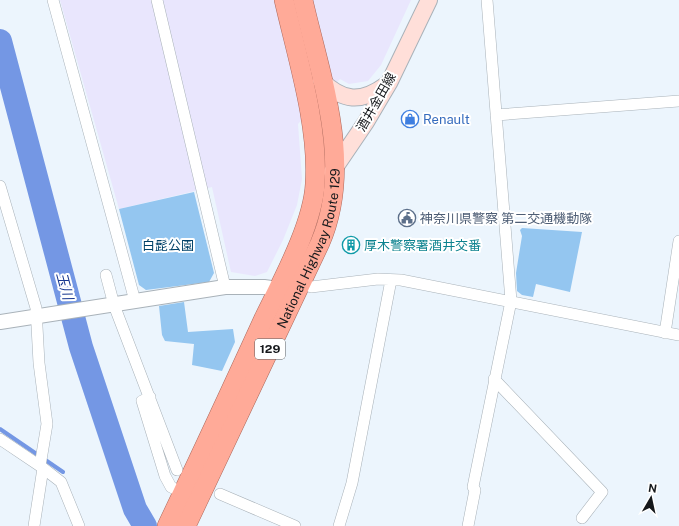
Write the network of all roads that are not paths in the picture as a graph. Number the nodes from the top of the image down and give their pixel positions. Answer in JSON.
{"nodes":[{"id":1,"x":53,"y":0,"type":"edge"},
{"id":2,"x":158,"y":0,"type":"edge"},
{"id":3,"x":284,"y":0,"type":"edge"},
{"id":4,"x":303,"y":0,"type":"edge"},
{"id":5,"x":429,"y":0,"type":"edge"},
{"id":6,"x":487,"y":0,"type":"edge"},
{"id":7,"x":321,"y":80,"type":"junction"},
{"id":8,"x":389,"y":83,"type":"junction"},
{"id":9,"x":679,"y":101,"type":"edge"},
{"id":10,"x":496,"y":114,"type":"junction"},
{"id":11,"x":335,"y":167,"type":"junction"},
{"id":12,"x":0,"y":186,"type":"edge"},
{"id":13,"x":314,"y":198,"type":"junction"},
{"id":14,"x":679,"y":241,"type":"edge"},
{"id":15,"x":106,"y":275,"type":"dead end"},
{"id":16,"x":391,"y":280,"type":"junction"},
{"id":17,"x":301,"y":283,"type":"junction"},
{"id":18,"x":225,"y":287,"type":"junction"},
{"id":19,"x":278,"y":289,"type":"junction"},
{"id":20,"x":135,"y":301,"type":"junction"},
{"id":21,"x":510,"y":301,"type":"junction"},
{"id":22,"x":111,"y":305,"type":"junction"},
{"id":23,"x":40,"y":316,"type":"junction"},
{"id":24,"x":0,"y":322,"type":"edge"},
{"id":25,"x":665,"y":332,"type":"junction"},
{"id":26,"x":679,"y":335,"type":"edge"},
{"id":27,"x":494,"y":379,"type":"junction"},
{"id":28,"x":150,"y":398,"type":"junction"},
{"id":29,"x":0,"y":439,"type":"edge"},
{"id":30,"x":41,"y":462,"type":"junction"},
{"id":31,"x":178,"y":470,"type":"dead end"},
{"id":32,"x":183,"y":493,"type":"junction"},
{"id":33,"x":220,"y":494,"type":"dead end"},
{"id":34,"x":170,"y":518,"type":"edge"},
{"id":35,"x":582,"y":518,"type":"dead end"},
{"id":36,"x":34,"y":526,"type":"edge"},
{"id":37,"x":79,"y":526,"type":"edge"},
{"id":38,"x":186,"y":526,"type":"edge"},
{"id":39,"x":295,"y":526,"type":"edge"},
{"id":40,"x":339,"y":526,"type":"edge"},
{"id":41,"x":468,"y":526,"type":"edge"}],
"edges":[{"from":1,"to":20,"type":"street"},
{"from":2,"to":18,"type":"street"},
{"from":3,"to":13,"type":"highway","name":"National Highway Route 129","number":"129"},
{"from":4,"to":7,"type":"highway","name":"National Highway Route 129","number":"129"},
{"from":5,"to":8,"type":"main road","name":"酒井金田線"},
{"from":6,"to":10,"type":"street"},
{"from":7,"to":8,"type":"main road"},
{"from":7,"to":11,"type":"highway","name":"National Highway Route 129","number":"129"},
{"from":8,"to":11,"type":"main road","name":"酒井金田線"},
{"from":9,"to":10,"type":"street"},
{"from":10,"to":21,"type":"street"},
{"from":11,"to":13,"type":"main road","name":"酒井金田線"},
{"from":11,"to":17,"type":"highway","name":"National Highway Route 129","number":"129"},
{"from":12,"to":23,"type":"street"},
{"from":13,"to":19,"type":"highway","name":"National Highway Route 129","number":"129"},
{"from":14,"to":25,"type":"street"},
{"from":15,"to":22,"type":"street"},
{"from":16,"to":17,"type":"street"},
{"from":16,"to":21,"type":"street"},
{"from":16,"to":40,"type":"street"},
{"from":17,"to":38,"type":"highway","name":"National Highway Route 129","number":"129"},
{"from":18,"to":19,"type":"street"},
{"from":18,"to":20,"type":"street"},
{"from":19,"to":32,"type":"highway","name":"National Highway Route 129","number":"129"},
{"from":20,"to":22,"type":"street"},
{"from":21,"to":25,"type":"street"},
{"from":21,"to":27,"type":"street"},
{"from":22,"to":23,"type":"street"},
{"from":22,"to":28,"type":"street"},
{"from":23,"to":24,"type":"street"},
{"from":23,"to":30,"type":"street"},
{"from":25,"to":26,"type":"street"},
{"from":27,"to":35,"type":"street"},
{"from":27,"to":41,"type":"street"},
{"from":28,"to":31,"type":"street"},
{"from":28,"to":32,"type":"street"},
{"from":29,"to":30,"type":"street"},
{"from":30,"to":36,"type":"street"},
{"from":30,"to":37,"type":"street"},
{"from":32,"to":34,"type":"highway","name":"National Highway Route 129","number":"129"},
{"from":33,"to":39,"type":"street"}]}
